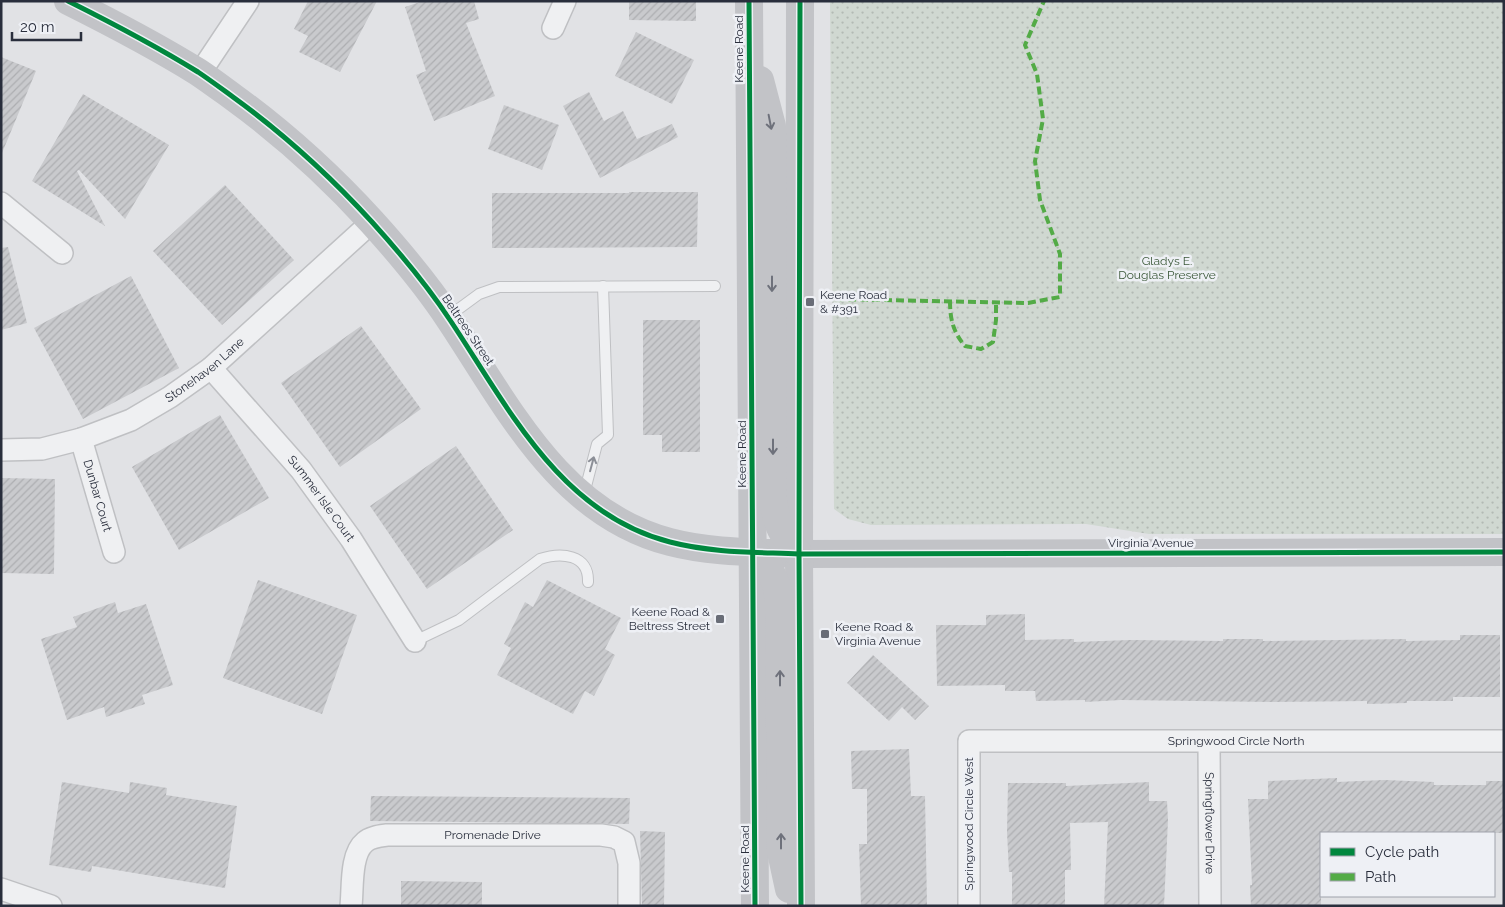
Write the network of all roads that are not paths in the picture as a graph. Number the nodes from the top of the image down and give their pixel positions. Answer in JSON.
{"nodes":[{"id":1,"x":68,"y":1,"type":"edge"},
{"id":2,"x":248,"y":1,"type":"edge"},
{"id":3,"x":565,"y":1,"type":"edge"},
{"id":4,"x":749,"y":1,"type":"edge"},
{"id":5,"x":800,"y":1,"type":"edge"},
{"id":6,"x":554,"y":28,"type":"dead end"},
{"id":7,"x":749,"y":41,"type":"junction"},
{"id":8,"x":200,"y":73,"type":"junction"},
{"id":9,"x":1,"y":203,"type":"edge"},
{"id":10,"x":372,"y":222,"type":"junction"},
{"id":11,"x":62,"y":253,"type":"dead end"},
{"id":12,"x":603,"y":286,"type":"junction"},
{"id":13,"x":715,"y":286,"type":"dead end"},
{"id":14,"x":448,"y":317,"type":"junction"},
{"id":15,"x":211,"y":368,"type":"junction"},
{"id":16,"x":80,"y":439,"type":"junction"},
{"id":17,"x":1,"y":450,"type":"edge"},
{"id":18,"x":583,"y":497,"type":"junction"},
{"id":19,"x":114,"y":552,"type":"dead end"},
{"id":20,"x":754,"y":552,"type":"junction"},
{"id":21,"x":1504,"y":552,"type":"edge"},
{"id":22,"x":799,"y":554,"type":"junction"},
{"id":23,"x":588,"y":582,"type":"dead end"},
{"id":24,"x":415,"y":641,"type":"joint"},
{"id":25,"x":968,"y":741,"type":"joint"},
{"id":26,"x":1504,"y":741,"type":"edge"},
{"id":27,"x":1209,"y":742,"type":"junction"},
{"id":28,"x":1,"y":889,"type":"edge"},
{"id":29,"x":51,"y":906,"type":"edge"},
{"id":30,"x":351,"y":906,"type":"edge"},
{"id":31,"x":629,"y":906,"type":"edge"},
{"id":32,"x":755,"y":906,"type":"edge"},
{"id":33,"x":793,"y":906,"type":"edge"},
{"id":34,"x":801,"y":906,"type":"edge"},
{"id":35,"x":969,"y":906,"type":"edge"},
{"id":36,"x":1210,"y":906,"type":"edge"}],
"edges":[{"from":1,"to":8,"type":"main road","name":"Beltrees Street"},
{"from":2,"to":8,"type":"street"},
{"from":3,"to":6,"type":"street"},
{"from":4,"to":7,"type":"main road","name":"Keene Road"},
{"from":5,"to":22,"type":"main road"},
{"from":7,"to":20,"type":"main road","name":"Keene Road"},
{"from":7,"to":22,"type":"main road","one_way":true},
{"from":8,"to":10,"type":"main road","name":"Beltrees Street"},
{"from":9,"to":11,"type":"street"},
{"from":10,"to":14,"type":"main road","name":"Beltrees Street"},
{"from":10,"to":15,"type":"street","name":"Stonehaven Lane"},
{"from":12,"to":13,"type":"lane"},
{"from":12,"to":14,"type":"lane"},
{"from":18,"to":12,"type":"lane","one_way":true},
{"from":14,"to":18,"type":"main road","name":"Beltrees Street"},
{"from":15,"to":16,"type":"street","name":"Stonehaven Lane"},
{"from":15,"to":24,"type":"street","name":"Summer Isle Court"},
{"from":16,"to":17,"type":"street","name":"Stonehaven Lane"},
{"from":16,"to":19,"type":"street","name":"Dunbar Court"},
{"from":18,"to":20,"type":"main road","name":"Beltrees Street"},
{"from":20,"to":22,"type":"main road","name":"Beltrees Street"},
{"from":20,"to":32,"type":"main road","name":"Keene Road"},
{"from":33,"to":20,"type":"main road","one_way":true},
{"from":21,"to":22,"type":"main road","name":"Virginia Avenue"},
{"from":22,"to":34,"type":"main road"},
{"from":23,"to":24,"type":"lane"},
{"from":25,"to":27,"type":"street","name":"Springwood Circle North"},
{"from":25,"to":35,"type":"street","name":"Springwood Circle West"},
{"from":26,"to":27,"type":"street","name":"Springwood Circle North"},
{"from":27,"to":36,"type":"street","name":"Springflower Drive"},
{"from":28,"to":29,"type":"street"},
{"from":30,"to":31,"type":"street","name":"Promenade Drive"}]}
